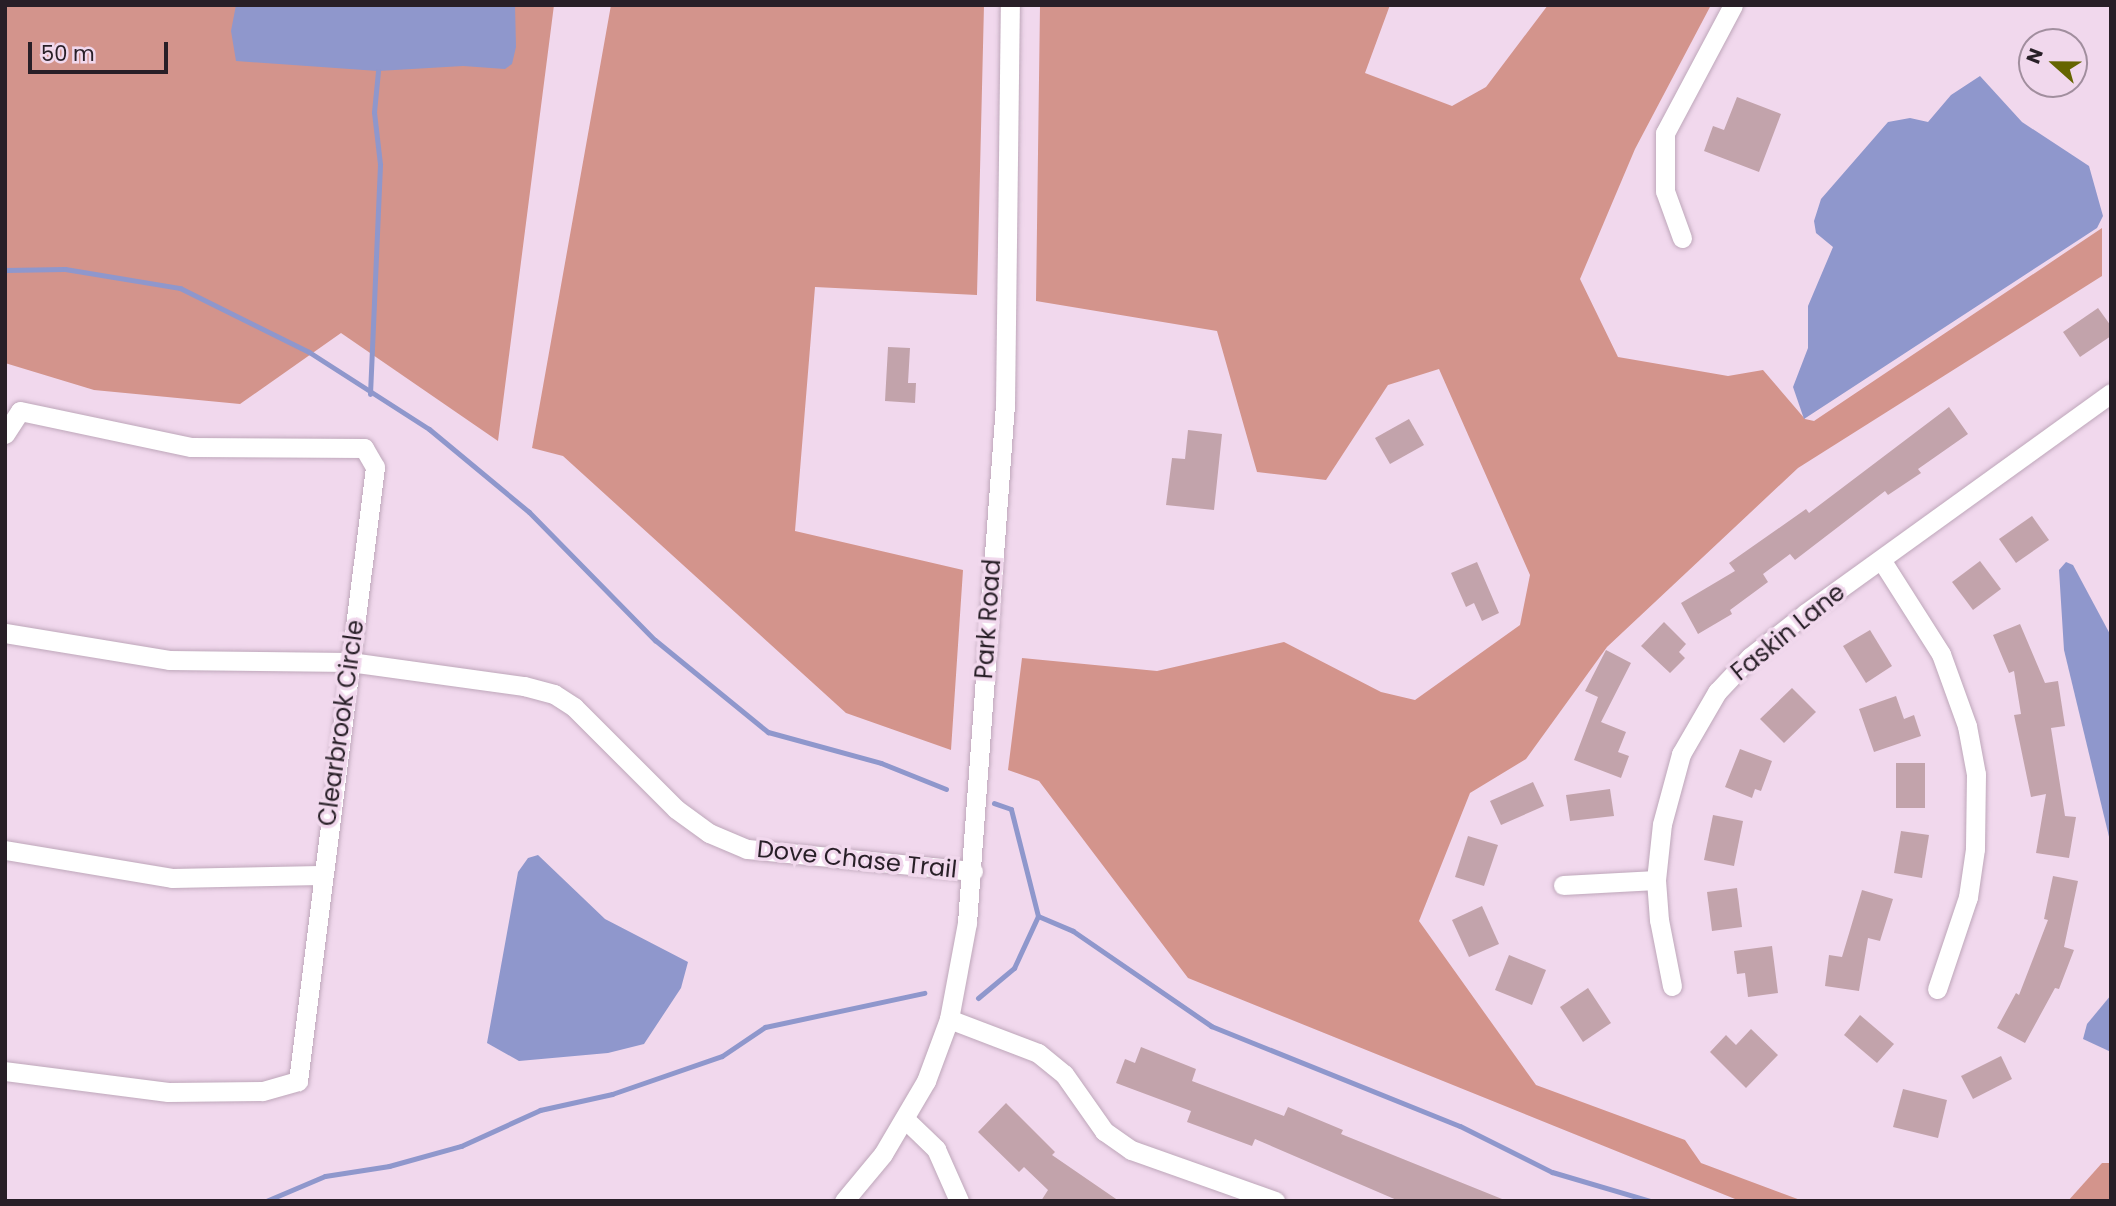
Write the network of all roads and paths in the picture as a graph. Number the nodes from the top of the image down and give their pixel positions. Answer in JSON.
{"nodes":[{"id":1,"x":1010,"y":5,"type":"edge"},
{"id":2,"x":1733,"y":5,"type":"edge"},
{"id":3,"x":1682,"y":238,"type":"dead end"},
{"id":4,"x":2111,"y":393,"type":"edge"},
{"id":5,"x":5,"y":434,"type":"edge"},
{"id":6,"x":1882,"y":561,"type":"junction"},
{"id":7,"x":5,"y":633,"type":"edge"},
{"id":8,"x":349,"y":662,"type":"junction"},
{"id":9,"x":5,"y":850,"type":"edge"},
{"id":10,"x":973,"y":871,"type":"junction"},
{"id":11,"x":320,"y":875,"type":"junction"},
{"id":12,"x":1656,"y":880,"type":"junction"},
{"id":13,"x":1563,"y":885,"type":"dead end"},
{"id":14,"x":1672,"y":986,"type":"dead end"},
{"id":15,"x":1937,"y":989,"type":"dead end"},
{"id":16,"x":949,"y":1019,"type":"junction"},
{"id":17,"x":5,"y":1071,"type":"edge"},
{"id":18,"x":906,"y":1120,"type":"junction"},
{"id":19,"x":844,"y":1201,"type":"edge"},
{"id":20,"x":959,"y":1201,"type":"edge"},
{"id":21,"x":1275,"y":1201,"type":"edge"}],
"edges":[{"from":1,"to":10,"type":"street","name":"Park Road"},
{"from":2,"to":3,"type":"street"},
{"from":4,"to":6,"type":"street","name":"Faskin Lane"},
{"from":5,"to":8,"type":"street","name":"Clearbrook Circle"},
{"from":6,"to":12,"type":"street","name":"Faskin Lane"},
{"from":6,"to":15,"type":"street"},
{"from":7,"to":8,"type":"street","name":"Dove Chase Trail"},
{"from":8,"to":10,"type":"street","name":"Dove Chase Trail"},
{"from":8,"to":11,"type":"street","name":"Clearbrook Circle"},
{"from":9,"to":11,"type":"street"},
{"from":10,"to":16,"type":"street","name":"Park Road"},
{"from":11,"to":17,"type":"street","name":"Clearbrook Circle"},
{"from":12,"to":13,"type":"street"},
{"from":12,"to":14,"type":"street","name":"Faskin Lane"},
{"from":16,"to":18,"type":"street","name":"Park Road"},
{"from":16,"to":21,"type":"street"},
{"from":18,"to":19,"type":"street","name":"Park Road"},
{"from":18,"to":20,"type":"street"}]}
